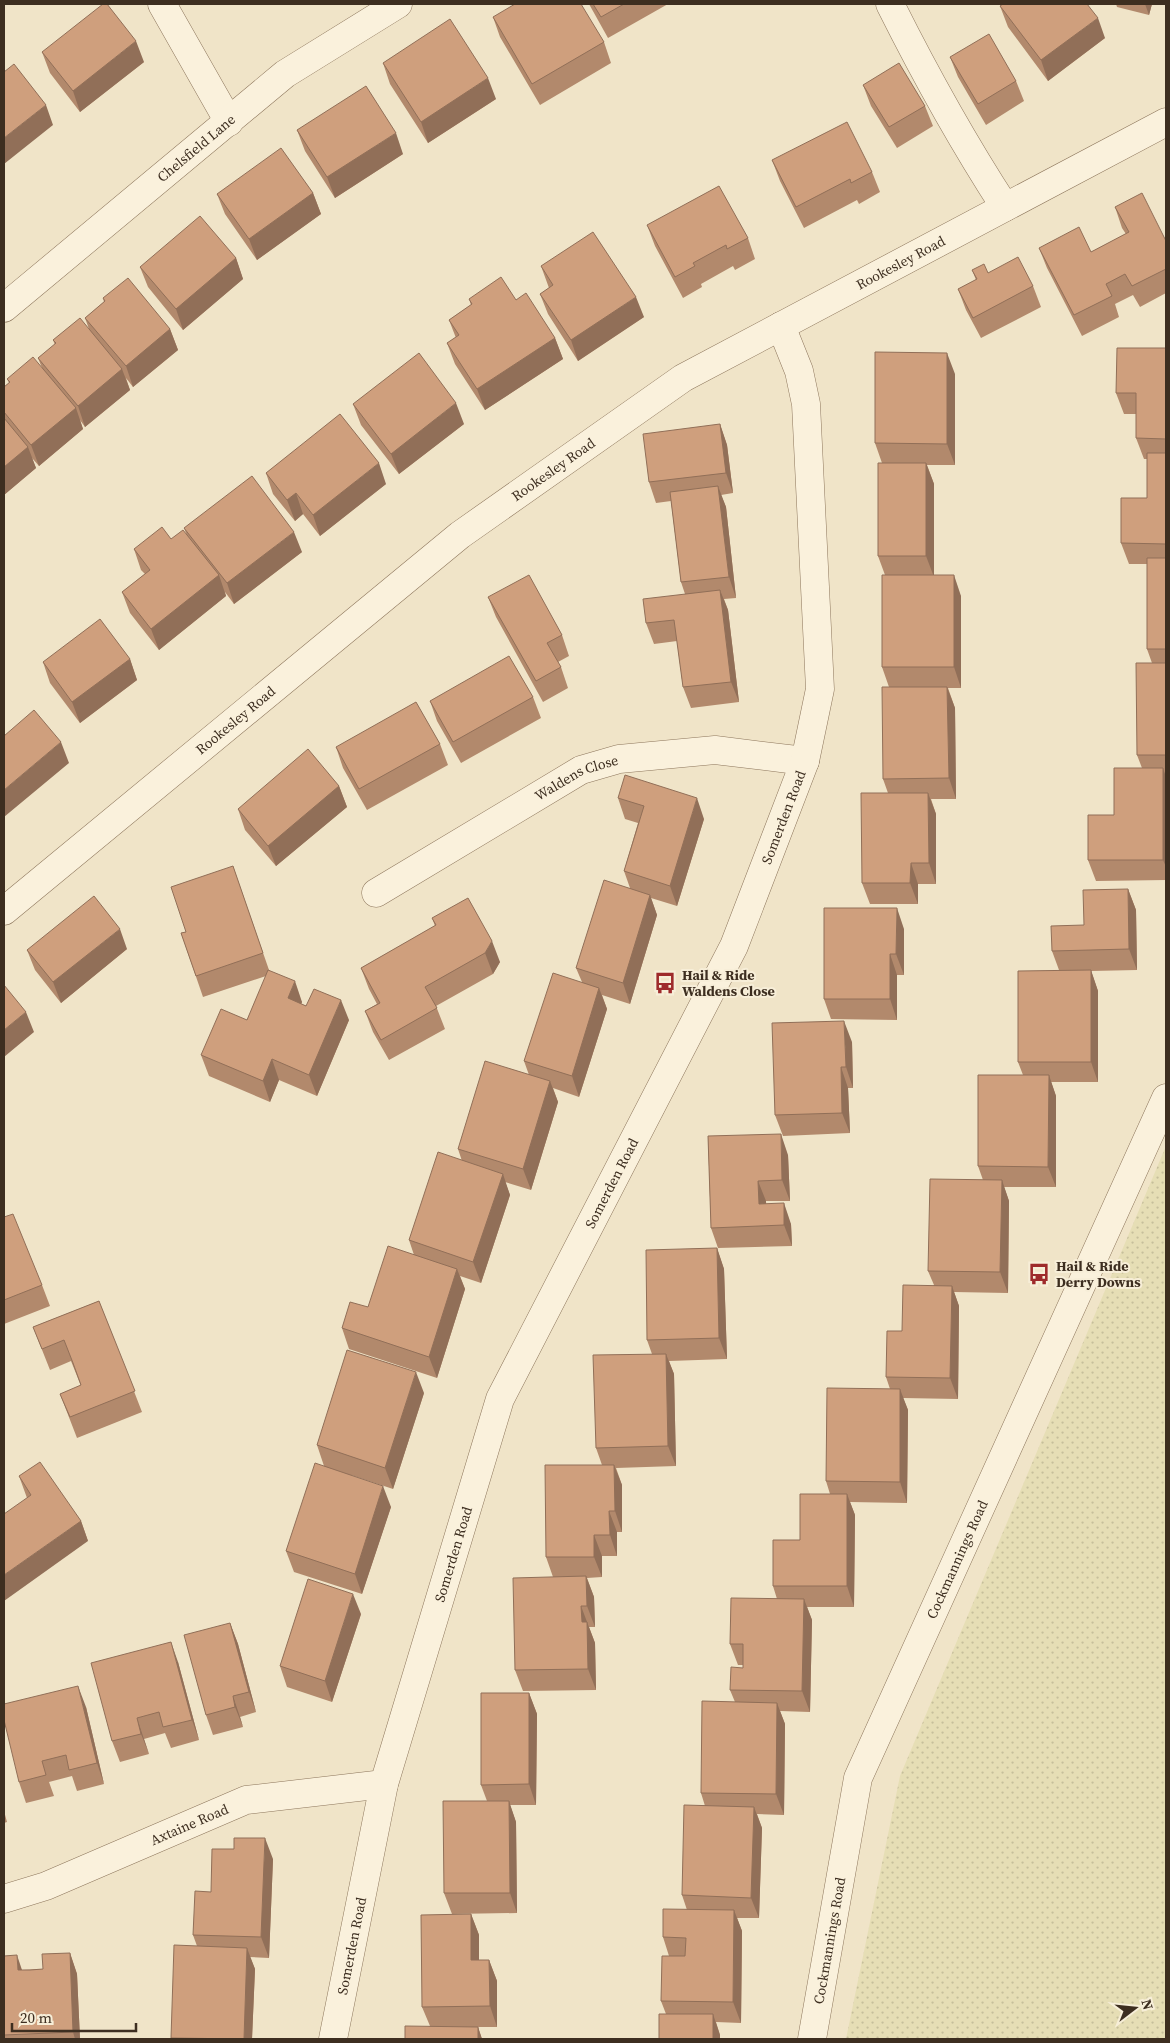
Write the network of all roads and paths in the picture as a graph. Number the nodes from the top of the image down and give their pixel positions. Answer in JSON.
{"nodes":[{"id":1,"x":162,"y":4,"type":"edge"},
{"id":2,"x":398,"y":4,"type":"edge"},
{"id":3,"x":890,"y":4,"type":"edge"},
{"id":4,"x":229,"y":122,"type":"junction"},
{"id":5,"x":1166,"y":122,"type":"edge"},
{"id":6,"x":1005,"y":207,"type":"junction"},
{"id":7,"x":4,"y":308,"type":"edge"},
{"id":8,"x":781,"y":326,"type":"junction"},
{"id":9,"x":805,"y":761,"type":"junction"},
{"id":10,"x":376,"y":893,"type":"dead end"},
{"id":11,"x":4,"y":911,"type":"edge"},
{"id":12,"x":1166,"y":1098,"type":"edge"},
{"id":13,"x":384,"y":1784,"type":"junction"},
{"id":14,"x":4,"y":1899,"type":"edge"},
{"id":15,"x":333,"y":2039,"type":"edge"},
{"id":16,"x":812,"y":2039,"type":"edge"}],
"edges":[{"from":1,"to":4,"type":"street"},
{"from":2,"to":4,"type":"street","name":"Chelsfield Lane"},
{"from":3,"to":6,"type":"street"},
{"from":4,"to":7,"type":"street","name":"Chelsfield Lane"},
{"from":5,"to":6,"type":"street","name":"Rookesley Road"},
{"from":6,"to":8,"type":"street","name":"Rookesley Road"},
{"from":8,"to":9,"type":"street","name":"Somerden Road"},
{"from":8,"to":11,"type":"street","name":"Rookesley Road"},
{"from":9,"to":10,"type":"street","name":"Waldens Close"},
{"from":9,"to":13,"type":"street","name":"Somerden Road"},
{"from":12,"to":16,"type":"street","name":"Cockmannings Road"},
{"from":13,"to":14,"type":"street","name":"Axtaine Road"},
{"from":13,"to":15,"type":"street","name":"Somerden Road"}]}
